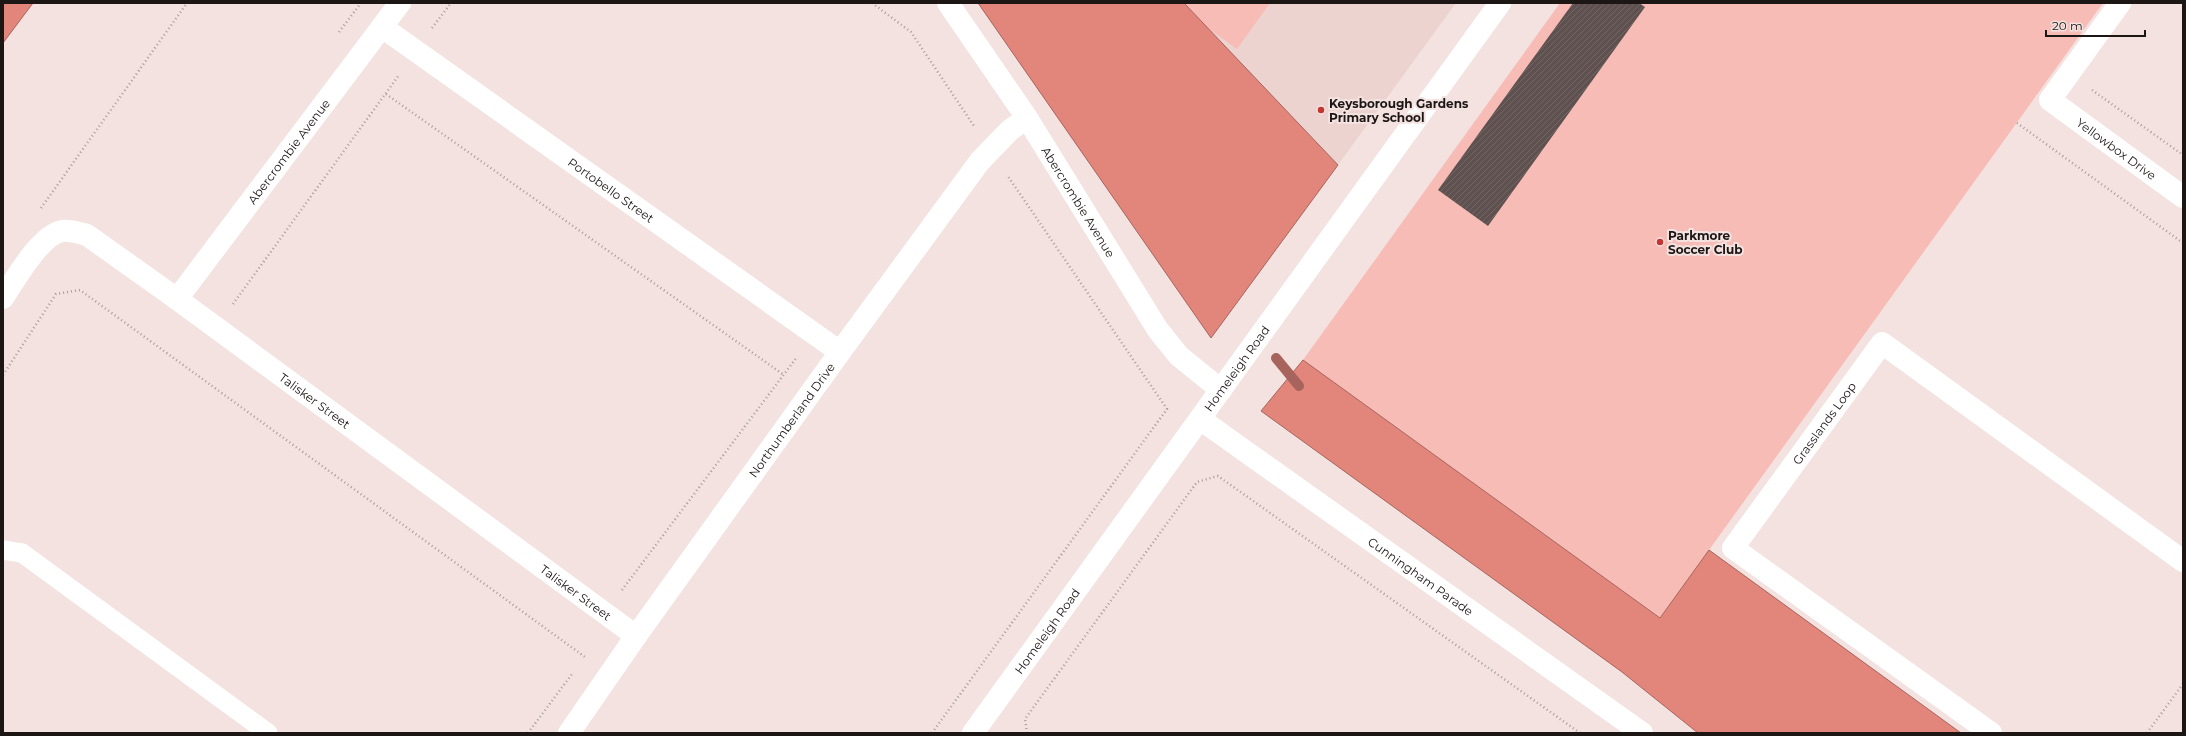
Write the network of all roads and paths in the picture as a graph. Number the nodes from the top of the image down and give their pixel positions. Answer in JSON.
{"nodes":[{"id":1,"x":187,"y":3,"type":"edge"},
{"id":2,"x":400,"y":3,"type":"edge"},
{"id":3,"x":451,"y":3,"type":"edge"},
{"id":4,"x":872,"y":3,"type":"edge"},
{"id":5,"x":948,"y":3,"type":"edge"},
{"id":6,"x":1500,"y":3,"type":"edge"},
{"id":7,"x":2120,"y":3,"type":"edge"},
{"id":8,"x":382,"y":27,"type":"junction"},
{"id":9,"x":416,"y":51,"type":"junction"},
{"id":10,"x":2070,"y":73,"type":"junction"},
{"id":11,"x":386,"y":94,"type":"junction"},
{"id":12,"x":1027,"y":118,"type":"junction"},
{"id":13,"x":2017,"y":123,"type":"dead end"},
{"id":14,"x":973,"y":124,"type":"junction"},
{"id":15,"x":968,"y":130,"type":"dead end"},
{"id":16,"x":990,"y":149,"type":"junction"},
{"id":17,"x":2183,"y":155,"type":"edge"},
{"id":18,"x":2183,"y":197,"type":"edge"},
{"id":19,"x":38,"y":213,"type":"dead end"},
{"id":20,"x":2183,"y":243,"type":"edge"},
{"id":21,"x":3,"y":298,"type":"edge"},
{"id":22,"x":177,"y":299,"type":"junction"},
{"id":23,"x":232,"y":306,"type":"dead end"},
{"id":24,"x":814,"y":334,"type":"junction"},
{"id":25,"x":840,"y":352,"type":"junction"},
{"id":26,"x":3,"y":374,"type":"edge"},
{"id":27,"x":784,"y":375,"type":"junction"},
{"id":28,"x":1221,"y":390,"type":"junction"},
{"id":29,"x":1200,"y":419,"type":"junction"},
{"id":30,"x":3,"y":550,"type":"edge"},
{"id":31,"x":2183,"y":560,"type":"edge"},
{"id":32,"x":615,"y":587,"type":"dead end"},
{"id":33,"x":636,"y":636,"type":"junction"},
{"id":34,"x":580,"y":664,"type":"dead end"},
{"id":35,"x":576,"y":670,"type":"dead end"},
{"id":36,"x":2183,"y":684,"type":"edge"},
{"id":37,"x":268,"y":733,"type":"edge"},
{"id":38,"x":528,"y":733,"type":"edge"},
{"id":39,"x":569,"y":733,"type":"edge"},
{"id":40,"x":932,"y":733,"type":"edge"},
{"id":41,"x":973,"y":733,"type":"edge"},
{"id":42,"x":1027,"y":733,"type":"edge"},
{"id":43,"x":1580,"y":733,"type":"edge"},
{"id":44,"x":1642,"y":733,"type":"edge"},
{"id":45,"x":1991,"y":733,"type":"edge"},
{"id":46,"x":2147,"y":733,"type":"edge"}],
"edges":[{"from":1,"to":19,"type":"path"},
{"from":2,"to":8,"type":"street","name":"Abercrombie Avenue"},
{"from":3,"to":9,"type":"path"},
{"from":4,"to":14,"type":"path"},
{"from":5,"to":12,"type":"street","name":"Abercrombie Avenue"},
{"from":6,"to":28,"type":"street","name":"Homeleigh Road"},
{"from":7,"to":10,"type":"street"},
{"from":8,"to":9,"type":"street","name":"Portobello Street"},
{"from":8,"to":22,"type":"street","name":"Abercrombie Avenue"},
{"from":9,"to":11,"type":"path"},
{"from":9,"to":24,"type":"street","name":"Portobello Street"},
{"from":10,"to":17,"type":"path"},
{"from":10,"to":18,"type":"street","name":"Yellowbox Drive"},
{"from":11,"to":23,"type":"path"},
{"from":11,"to":27,"type":"path"},
{"from":12,"to":16,"type":"street","name":"Northumberland Drive"},
{"from":12,"to":28,"type":"street","name":"Abercrombie Avenue"},
{"from":13,"to":20,"type":"path"},
{"from":14,"to":15,"type":"path"},
{"from":14,"to":16,"type":"path"},
{"from":16,"to":25,"type":"street","name":"Northumberland Drive"},
{"from":16,"to":40,"type":"path"},
{"from":21,"to":22,"type":"street","name":"Talisker Street"},
{"from":22,"to":33,"type":"street","name":"Talisker Street"},
{"from":24,"to":25,"type":"street","name":"Portobello Street"},
{"from":24,"to":27,"type":"path"},
{"from":25,"to":33,"type":"street","name":"Northumberland Drive"},
{"from":26,"to":34,"type":"path"},
{"from":27,"to":32,"type":"path"},
{"from":28,"to":29,"type":"street","name":"Homeleigh Road"},
{"from":29,"to":41,"type":"street","name":"Homeleigh Road"},
{"from":29,"to":44,"type":"street","name":"Cunningham Parade"},
{"from":30,"to":37,"type":"lane"},
{"from":31,"to":45,"type":"street","name":"Grasslands Loop"},
{"from":33,"to":39,"type":"street","name":"Northumberland Drive"},
{"from":35,"to":38,"type":"path"},
{"from":36,"to":46,"type":"path"},
{"from":42,"to":43,"type":"path"}]}
